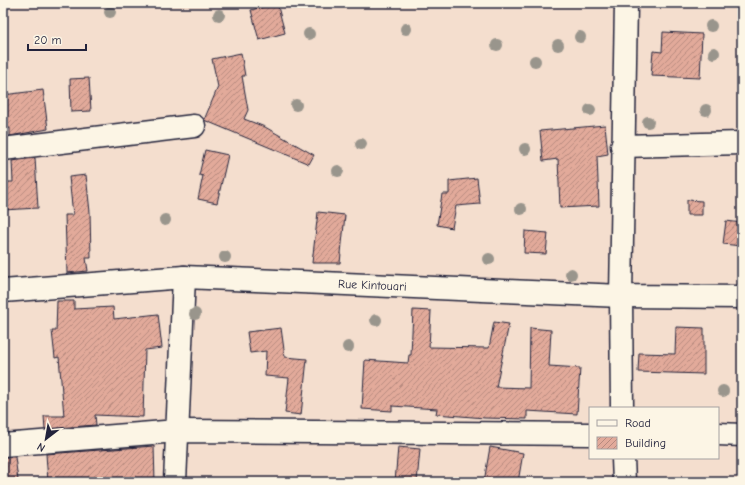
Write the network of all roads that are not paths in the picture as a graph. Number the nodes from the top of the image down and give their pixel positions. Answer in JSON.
{"nodes":[{"id":1,"x":626,"y":3,"type":"edge"},
{"id":2,"x":194,"y":126,"type":"dead end"},
{"id":3,"x":742,"y":143,"type":"edge"},
{"id":4,"x":622,"y":146,"type":"junction"},
{"id":5,"x":3,"y":149,"type":"edge"},
{"id":6,"x":184,"y":277,"type":"junction"},
{"id":7,"x":3,"y":291,"type":"edge"},
{"id":8,"x":621,"y":296,"type":"junction"},
{"id":9,"x":742,"y":297,"type":"edge"},
{"id":10,"x":622,"y":407,"type":"edge"},
{"id":11,"x":177,"y":432,"type":"junction"},
{"id":12,"x":589,"y":434,"type":"edge"},
{"id":13,"x":719,"y":434,"type":"edge"},
{"id":14,"x":742,"y":435,"type":"edge"},
{"id":15,"x":3,"y":445,"type":"edge"},
{"id":16,"x":623,"y":459,"type":"edge"},
{"id":17,"x":174,"y":482,"type":"edge"},
{"id":18,"x":624,"y":482,"type":"edge"}],
"edges":[{"from":1,"to":4,"type":"street"},
{"from":2,"to":5,"type":"street"},
{"from":3,"to":4,"type":"street"},
{"from":4,"to":8,"type":"street"},
{"from":6,"to":7,"type":"street","name":"Rue Kintouari"},
{"from":6,"to":8,"type":"street","name":"Rue Kintouari"},
{"from":6,"to":11,"type":"street"},
{"from":8,"to":9,"type":"street","name":"Rue Kintouari"},
{"from":8,"to":10,"type":"street"},
{"from":11,"to":12,"type":"street"},
{"from":11,"to":15,"type":"street"},
{"from":11,"to":17,"type":"street"},
{"from":13,"to":14,"type":"street"},
{"from":16,"to":18,"type":"street"}]}
